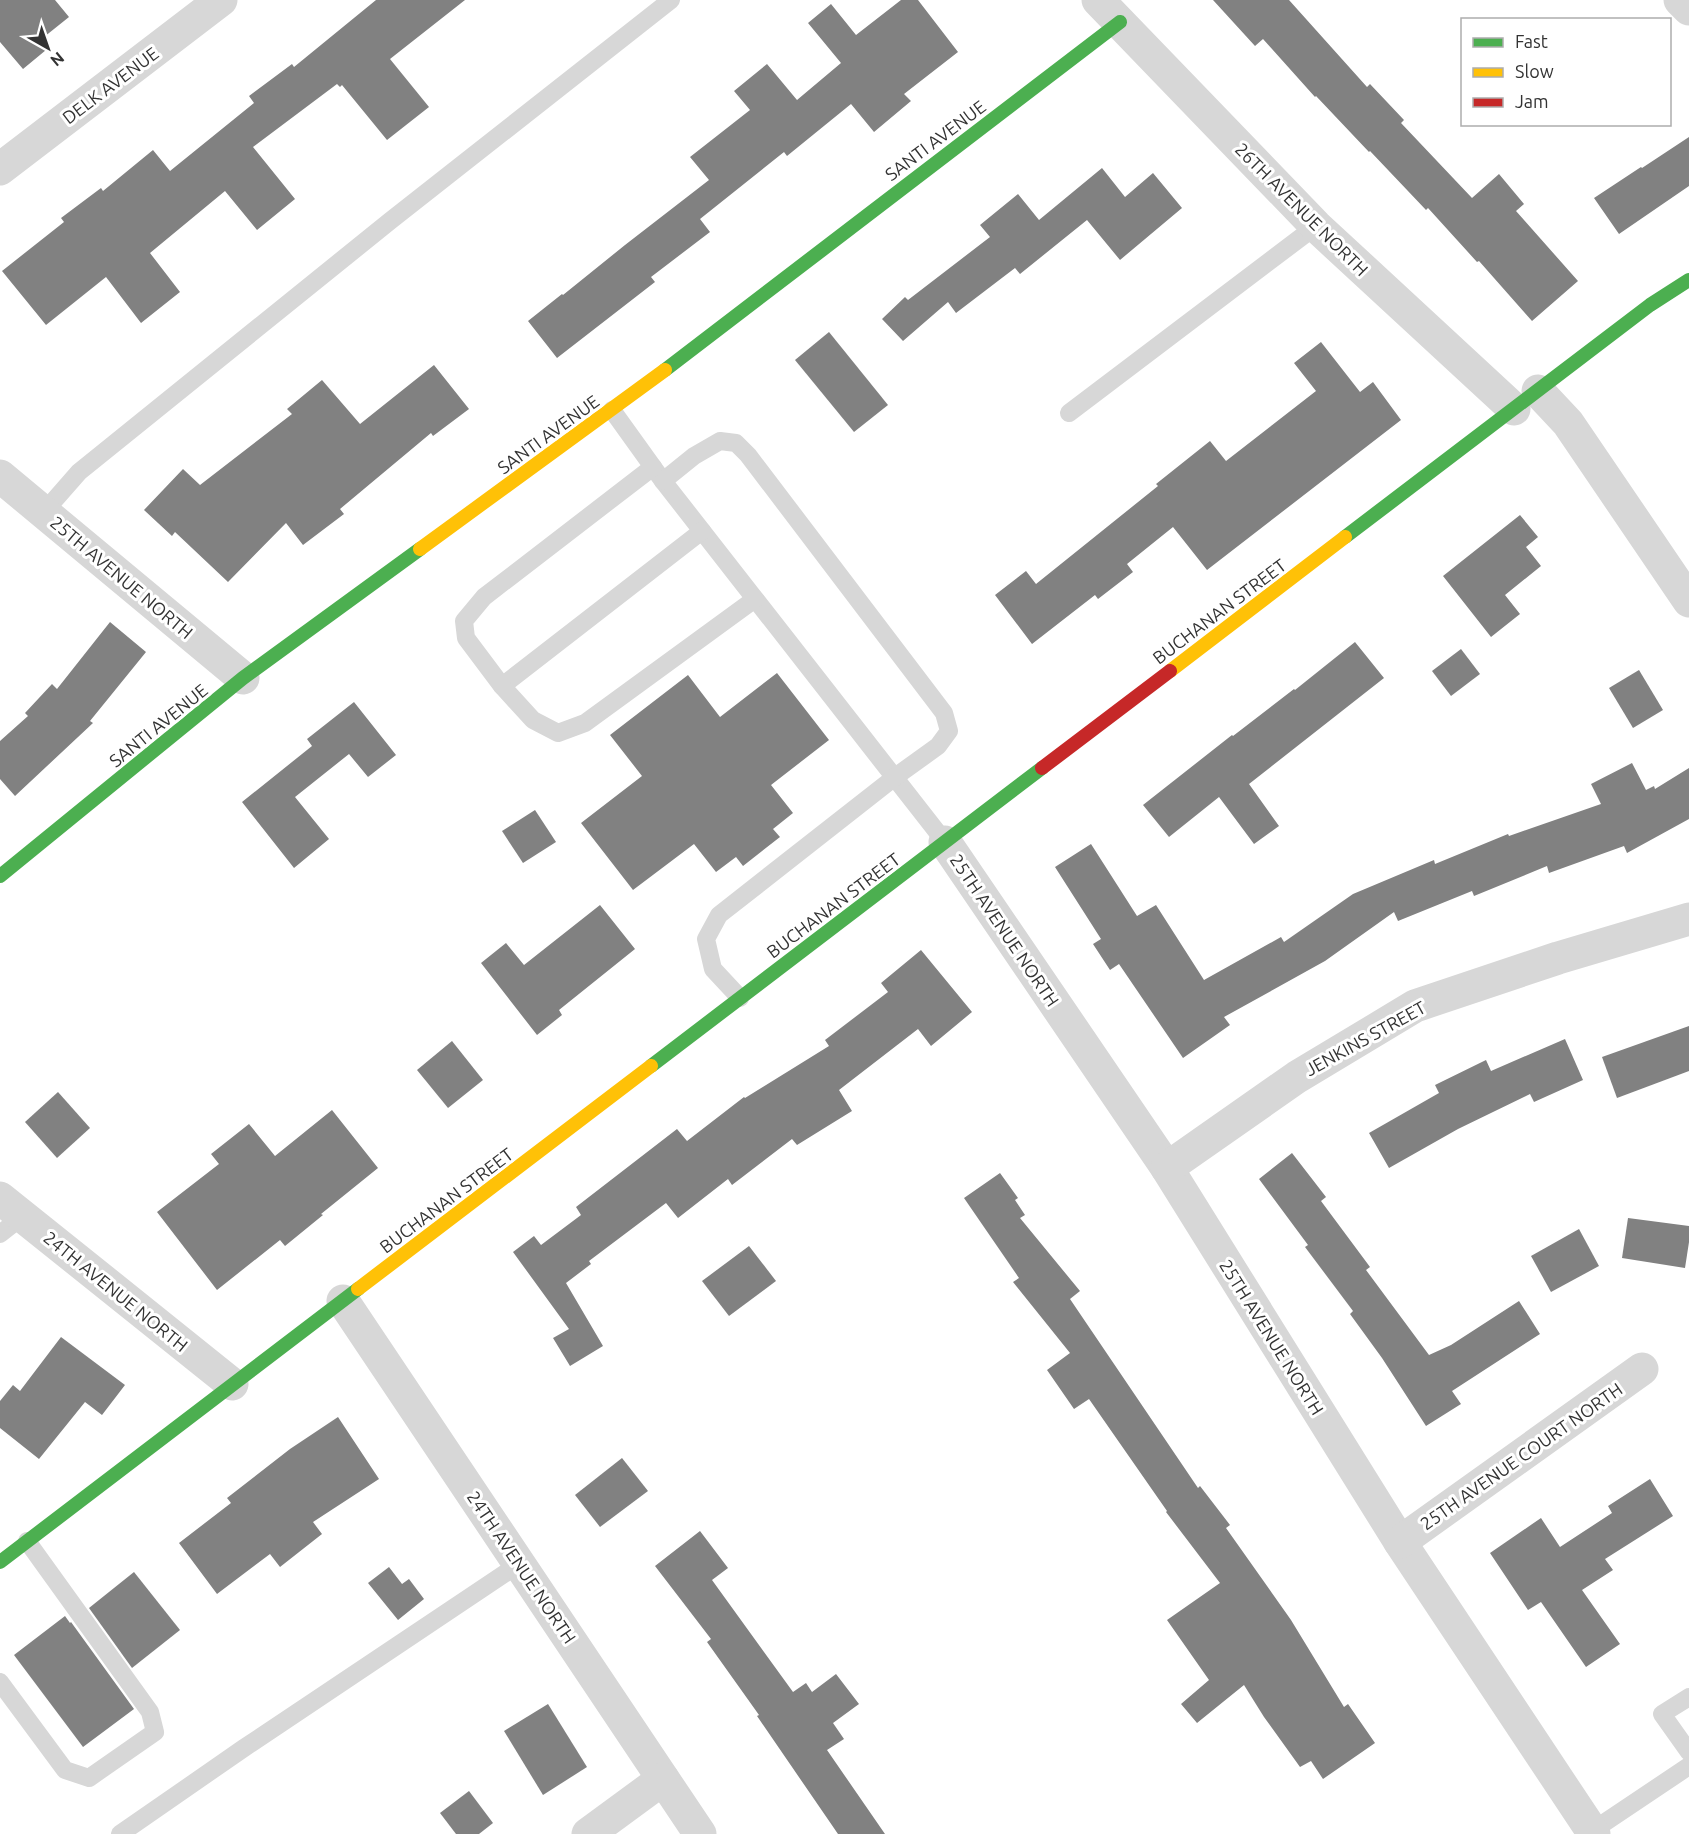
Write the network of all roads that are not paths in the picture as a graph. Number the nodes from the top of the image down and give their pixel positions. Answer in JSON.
{"nodes":[{"id":1,"x":221,"y":0,"type":"edge"},
{"id":2,"x":671,"y":0,"type":"edge"},
{"id":3,"x":1680,"y":0,"type":"edge"},
{"id":4,"x":1689,"y":9,"type":"edge"},
{"id":5,"x":1109,"y":11,"type":"edge"},
{"id":6,"x":0,"y":169,"type":"edge"},
{"id":7,"x":1316,"y":226,"type":"junction"},
{"id":8,"x":1689,"y":280,"type":"edge"},
{"id":9,"x":1526,"y":400,"type":"junction"},
{"id":10,"x":612,"y":410,"type":"junction"},
{"id":11,"x":1069,"y":413,"type":"dead end"},
{"id":12,"x":658,"y":474,"type":"junction"},
{"id":13,"x":0,"y":476,"type":"edge"},
{"id":14,"x":44,"y":512,"type":"junction"},
{"id":15,"x":702,"y":531,"type":"junction"},
{"id":16,"x":755,"y":599,"type":"junction"},
{"id":17,"x":1689,"y":601,"type":"edge"},
{"id":18,"x":243,"y":678,"type":"junction"},
{"id":19,"x":502,"y":686,"type":"junction"},
{"id":20,"x":895,"y":777,"type":"junction"},
{"id":21,"x":945,"y":842,"type":"junction"},
{"id":22,"x":4,"y":866,"type":"edge"},
{"id":23,"x":1689,"y":919,"type":"edge"},
{"id":24,"x":740,"y":999,"type":"junction"},
{"id":25,"x":1167,"y":1168,"type":"junction"},
{"id":26,"x":8,"y":1216,"type":"edge"},
{"id":27,"x":343,"y":1301,"type":"junction"},
{"id":28,"x":1642,"y":1370,"type":"dead end"},
{"id":29,"x":232,"y":1384,"type":"junction"},
{"id":30,"x":27,"y":1541,"type":"junction"},
{"id":31,"x":1400,"y":1542,"type":"junction"},
{"id":32,"x":0,"y":1562,"type":"edge"},
{"id":33,"x":519,"y":1564,"type":"junction"},
{"id":34,"x":0,"y":1682,"type":"edge"},
{"id":35,"x":1689,"y":1696,"type":"edge"},
{"id":36,"x":1689,"y":1752,"type":"edge"},
{"id":37,"x":1689,"y":1766,"type":"edge"},
{"id":38,"x":663,"y":1779,"type":"junction"},
{"id":39,"x":1593,"y":1833,"type":"edge"},
{"id":40,"x":120,"y":1834,"type":"edge"},
{"id":41,"x":588,"y":1834,"type":"edge"},
{"id":42,"x":700,"y":1834,"type":"edge"}],
"edges":[{"from":1,"to":6,"type":"street","name":"DELK AVENUE"},
{"from":2,"to":14,"type":"lane"},
{"from":3,"to":4,"type":"street"},
{"from":5,"to":7,"type":"street","name":"26TH AVENUE NORTH"},
{"from":5,"to":10,"type":"street","name":"SANTI AVENUE"},
{"from":7,"to":9,"type":"street","name":"26TH AVENUE NORTH"},
{"from":7,"to":11,"type":"lane"},
{"from":8,"to":9,"type":"street","name":"BUCHANAN STREET"},
{"from":9,"to":17,"type":"street","name":"26TH AVENUE NORTH"},
{"from":9,"to":21,"type":"street","name":"BUCHANAN STREET"},
{"from":10,"to":12,"type":"lane"},
{"from":10,"to":18,"type":"street","name":"SANTI AVENUE"},
{"from":12,"to":15,"type":"lane"},
{"from":12,"to":19,"type":"lane"},
{"from":12,"to":20,"type":"lane"},
{"from":13,"to":14,"type":"street","name":"25TH AVENUE NORTH"},
{"from":14,"to":18,"type":"street","name":"25TH AVENUE NORTH"},
{"from":15,"to":16,"type":"lane"},
{"from":15,"to":19,"type":"lane"},
{"from":16,"to":19,"type":"lane"},
{"from":16,"to":20,"type":"lane"},
{"from":18,"to":22,"type":"street","name":"SANTI AVENUE"},
{"from":20,"to":21,"type":"lane"},
{"from":20,"to":24,"type":"lane"},
{"from":21,"to":24,"type":"street","name":"BUCHANAN STREET"},
{"from":21,"to":25,"type":"street","name":"25TH AVENUE NORTH"},
{"from":23,"to":25,"type":"street","name":"JENKINS STREET"},
{"from":24,"to":27,"type":"street","name":"BUCHANAN STREET"},
{"from":25,"to":31,"type":"street","name":"25TH AVENUE NORTH"},
{"from":26,"to":29,"type":"street","name":"24TH AVENUE NORTH"},
{"from":27,"to":29,"type":"street","name":"BUCHANAN STREET"},
{"from":27,"to":33,"type":"street","name":"24TH AVENUE NORTH"},
{"from":28,"to":31,"type":"street","name":"25TH AVENUE COURT NORTH"},
{"from":29,"to":30,"type":"street","name":"BUCHANAN STREET"},
{"from":30,"to":32,"type":"street","name":"BUCHANAN STREET"},
{"from":30,"to":34,"type":"lane"},
{"from":31,"to":39,"type":"street","name":"25TH AVENUE NORTH"},
{"from":33,"to":38,"type":"street","name":"24TH AVENUE NORTH"},
{"from":33,"to":40,"type":"lane"},
{"from":35,"to":36,"type":"lane"},
{"from":37,"to":39,"type":"lane"},
{"from":38,"to":41,"type":"street"},
{"from":38,"to":42,"type":"street","name":"24TH AVENUE NORTH"}]}
